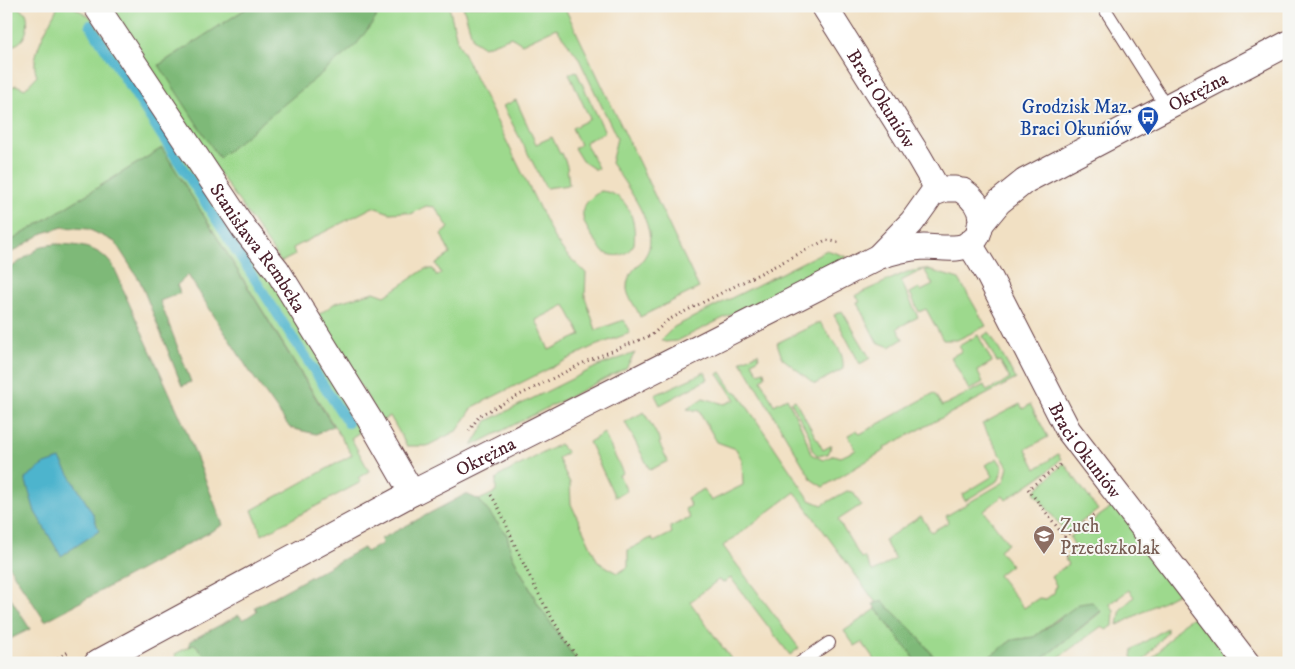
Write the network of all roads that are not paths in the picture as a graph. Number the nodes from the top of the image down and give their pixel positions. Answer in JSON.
{"nodes":[{"id":1,"x":96,"y":6,"type":"edge"},
{"id":2,"x":824,"y":6,"type":"edge"},
{"id":3,"x":1103,"y":6,"type":"edge"},
{"id":4,"x":1289,"y":43,"type":"edge"},
{"id":5,"x":1166,"y":106,"type":"junction"},
{"id":6,"x":1025,"y":181,"type":"junction"},
{"id":7,"x":938,"y":190,"type":"junction"},
{"id":8,"x":964,"y":191,"type":"junction"},
{"id":9,"x":920,"y":211,"type":"junction"},
{"id":10,"x":975,"y":234,"type":"junction"},
{"id":11,"x":939,"y":248,"type":"junction"},
{"id":12,"x":878,"y":257,"type":"junction"},
{"id":13,"x":412,"y":493,"type":"junction"},
{"id":14,"x":829,"y":643,"type":"dead end"},
{"id":15,"x":97,"y":663,"type":"edge"},
{"id":16,"x":800,"y":663,"type":"edge"},
{"id":17,"x":1247,"y":663,"type":"edge"}],
"edges":[{"from":1,"to":13,"type":"street","name":"Stanisława Rembeka"},
{"from":2,"to":7,"type":"street","name":"Braci Okuniów"},
{"from":3,"to":5,"type":"lane"},
{"from":4,"to":5,"type":"street","name":"Okrężna"},
{"from":5,"to":6,"type":"street","name":"Okrężna"},
{"from":6,"to":8,"type":"street","name":"Okrężna"},
{"from":6,"to":10,"type":"street","name":"Okrężna"},
{"from":7,"to":8,"type":"street","name":"Okrężna"},
{"from":7,"to":9,"type":"street","name":"Okrężna"},
{"from":8,"to":10,"type":"street"},
{"from":9,"to":11,"type":"street"},
{"from":9,"to":12,"type":"street","name":"Okrężna"},
{"from":10,"to":11,"type":"street","name":"Okrężna"},
{"from":10,"to":17,"type":"street","name":"Braci Okuniów"},
{"from":11,"to":12,"type":"street","name":"Okrężna"},
{"from":12,"to":13,"type":"street","name":"Okrężna"},
{"from":13,"to":15,"type":"street","name":"Okrężna"},
{"from":14,"to":16,"type":"lane"}]}
